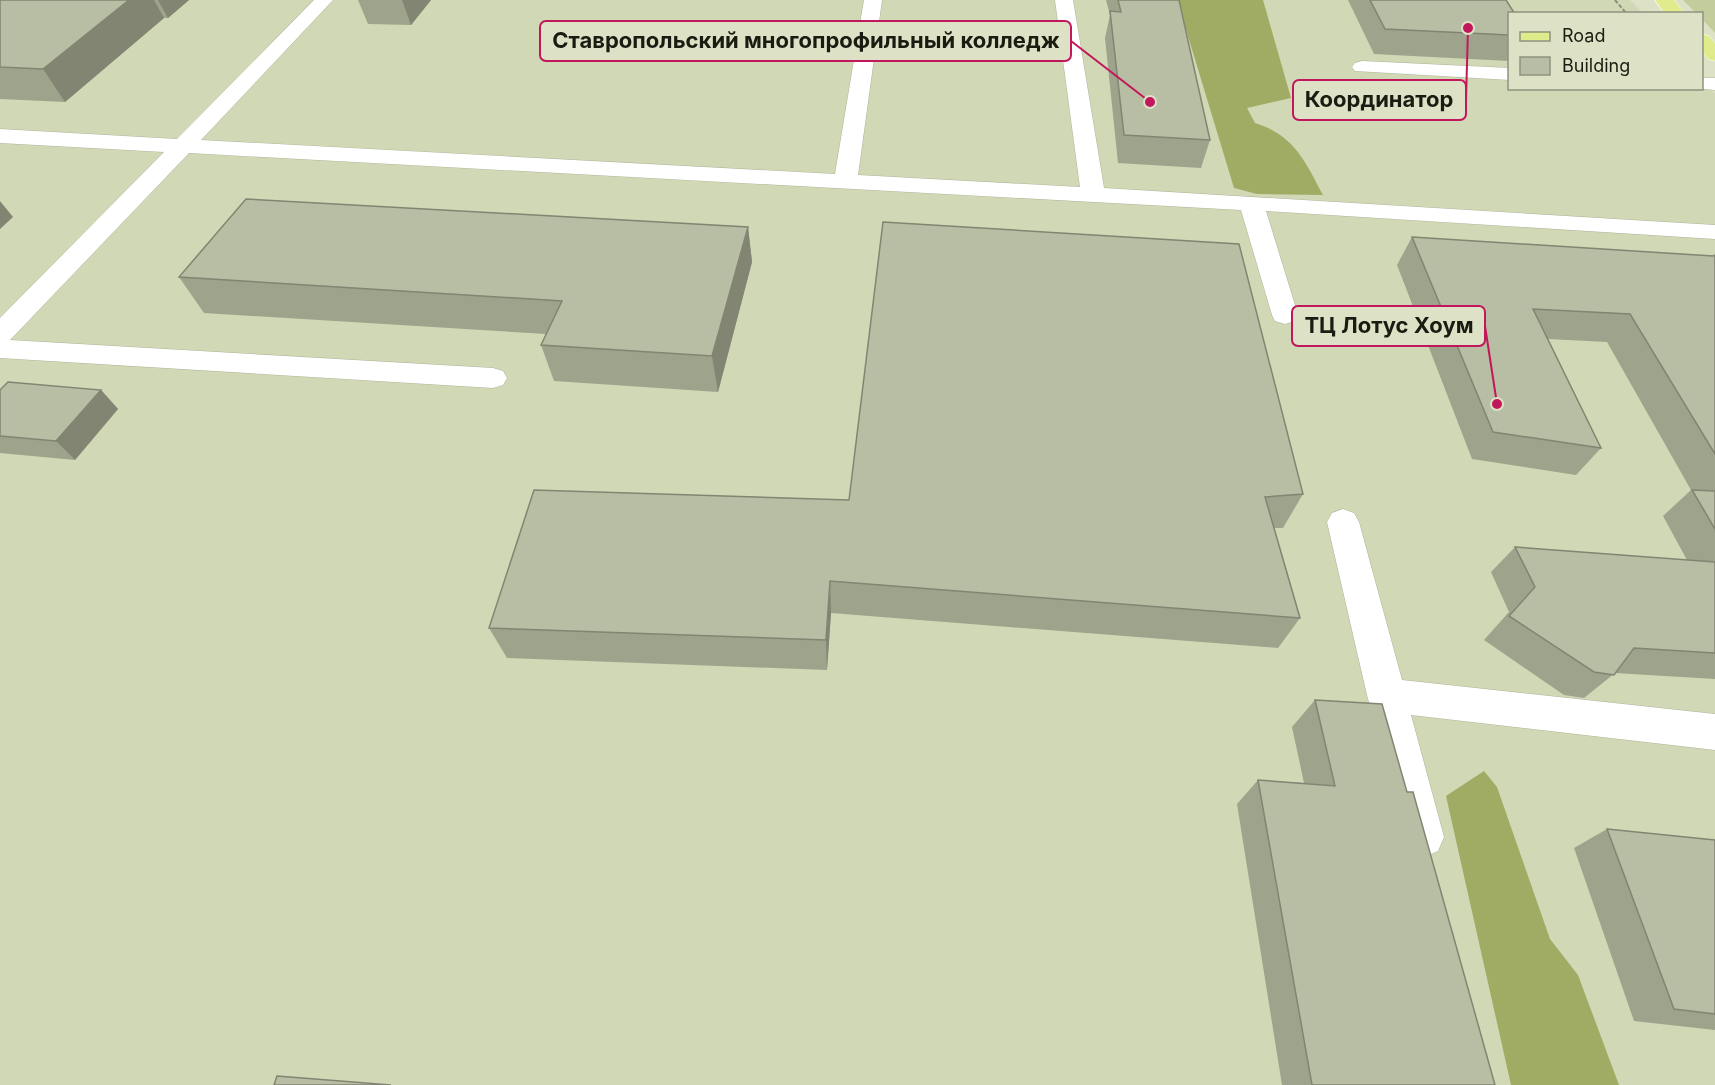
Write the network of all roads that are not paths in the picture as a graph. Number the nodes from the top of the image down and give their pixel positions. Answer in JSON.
{"nodes":[{"id":1,"x":324,"y":0,"type":"edge"},
{"id":2,"x":873,"y":0,"type":"edge"},
{"id":3,"x":1064,"y":0,"type":"edge"},
{"id":4,"x":1664,"y":0,"type":"edge"},
{"id":5,"x":1675,"y":12,"type":"edge"},
{"id":6,"x":1703,"y":42,"type":"edge"},
{"id":7,"x":1715,"y":55,"type":"edge"},
{"id":8,"x":1362,"y":68,"type":"dead end"},
{"id":9,"x":1508,"y":75,"type":"edge"},
{"id":10,"x":0,"y":136,"type":"edge"},
{"id":11,"x":182,"y":147,"type":"junction"},
{"id":12,"x":845,"y":182,"type":"junction"},
{"id":13,"x":1093,"y":195,"type":"junction"},
{"id":14,"x":1251,"y":203,"type":"junction"},
{"id":15,"x":1715,"y":232,"type":"edge"},
{"id":16,"x":1285,"y":315,"type":"dead end"},
{"id":17,"x":0,"y":334,"type":"edge"},
{"id":18,"x":0,"y":349,"type":"edge"},
{"id":19,"x":493,"y":378,"type":"dead end"},
{"id":20,"x":1343,"y":522,"type":"dead end"},
{"id":21,"x":1386,"y":695,"type":"junction"},
{"id":22,"x":1715,"y":732,"type":"edge"},
{"id":23,"x":1432,"y":866,"type":"edge"}],
"edges":[{"from":1,"to":11,"type":"lane"},
{"from":2,"to":12,"type":"lane"},
{"from":3,"to":13,"type":"lane"},
{"from":4,"to":5,"type":"main road"},
{"from":6,"to":7,"type":"main road"},
{"from":8,"to":9,"type":"lane"},
{"from":10,"to":11,"type":"lane"},
{"from":11,"to":12,"type":"lane"},
{"from":11,"to":17,"type":"lane"},
{"from":12,"to":13,"type":"lane"},
{"from":13,"to":14,"type":"lane"},
{"from":14,"to":15,"type":"lane"},
{"from":14,"to":16,"type":"lane"},
{"from":18,"to":19,"type":"lane"},
{"from":20,"to":21,"type":"lane"},
{"from":21,"to":22,"type":"lane"},
{"from":21,"to":23,"type":"lane"}]}
